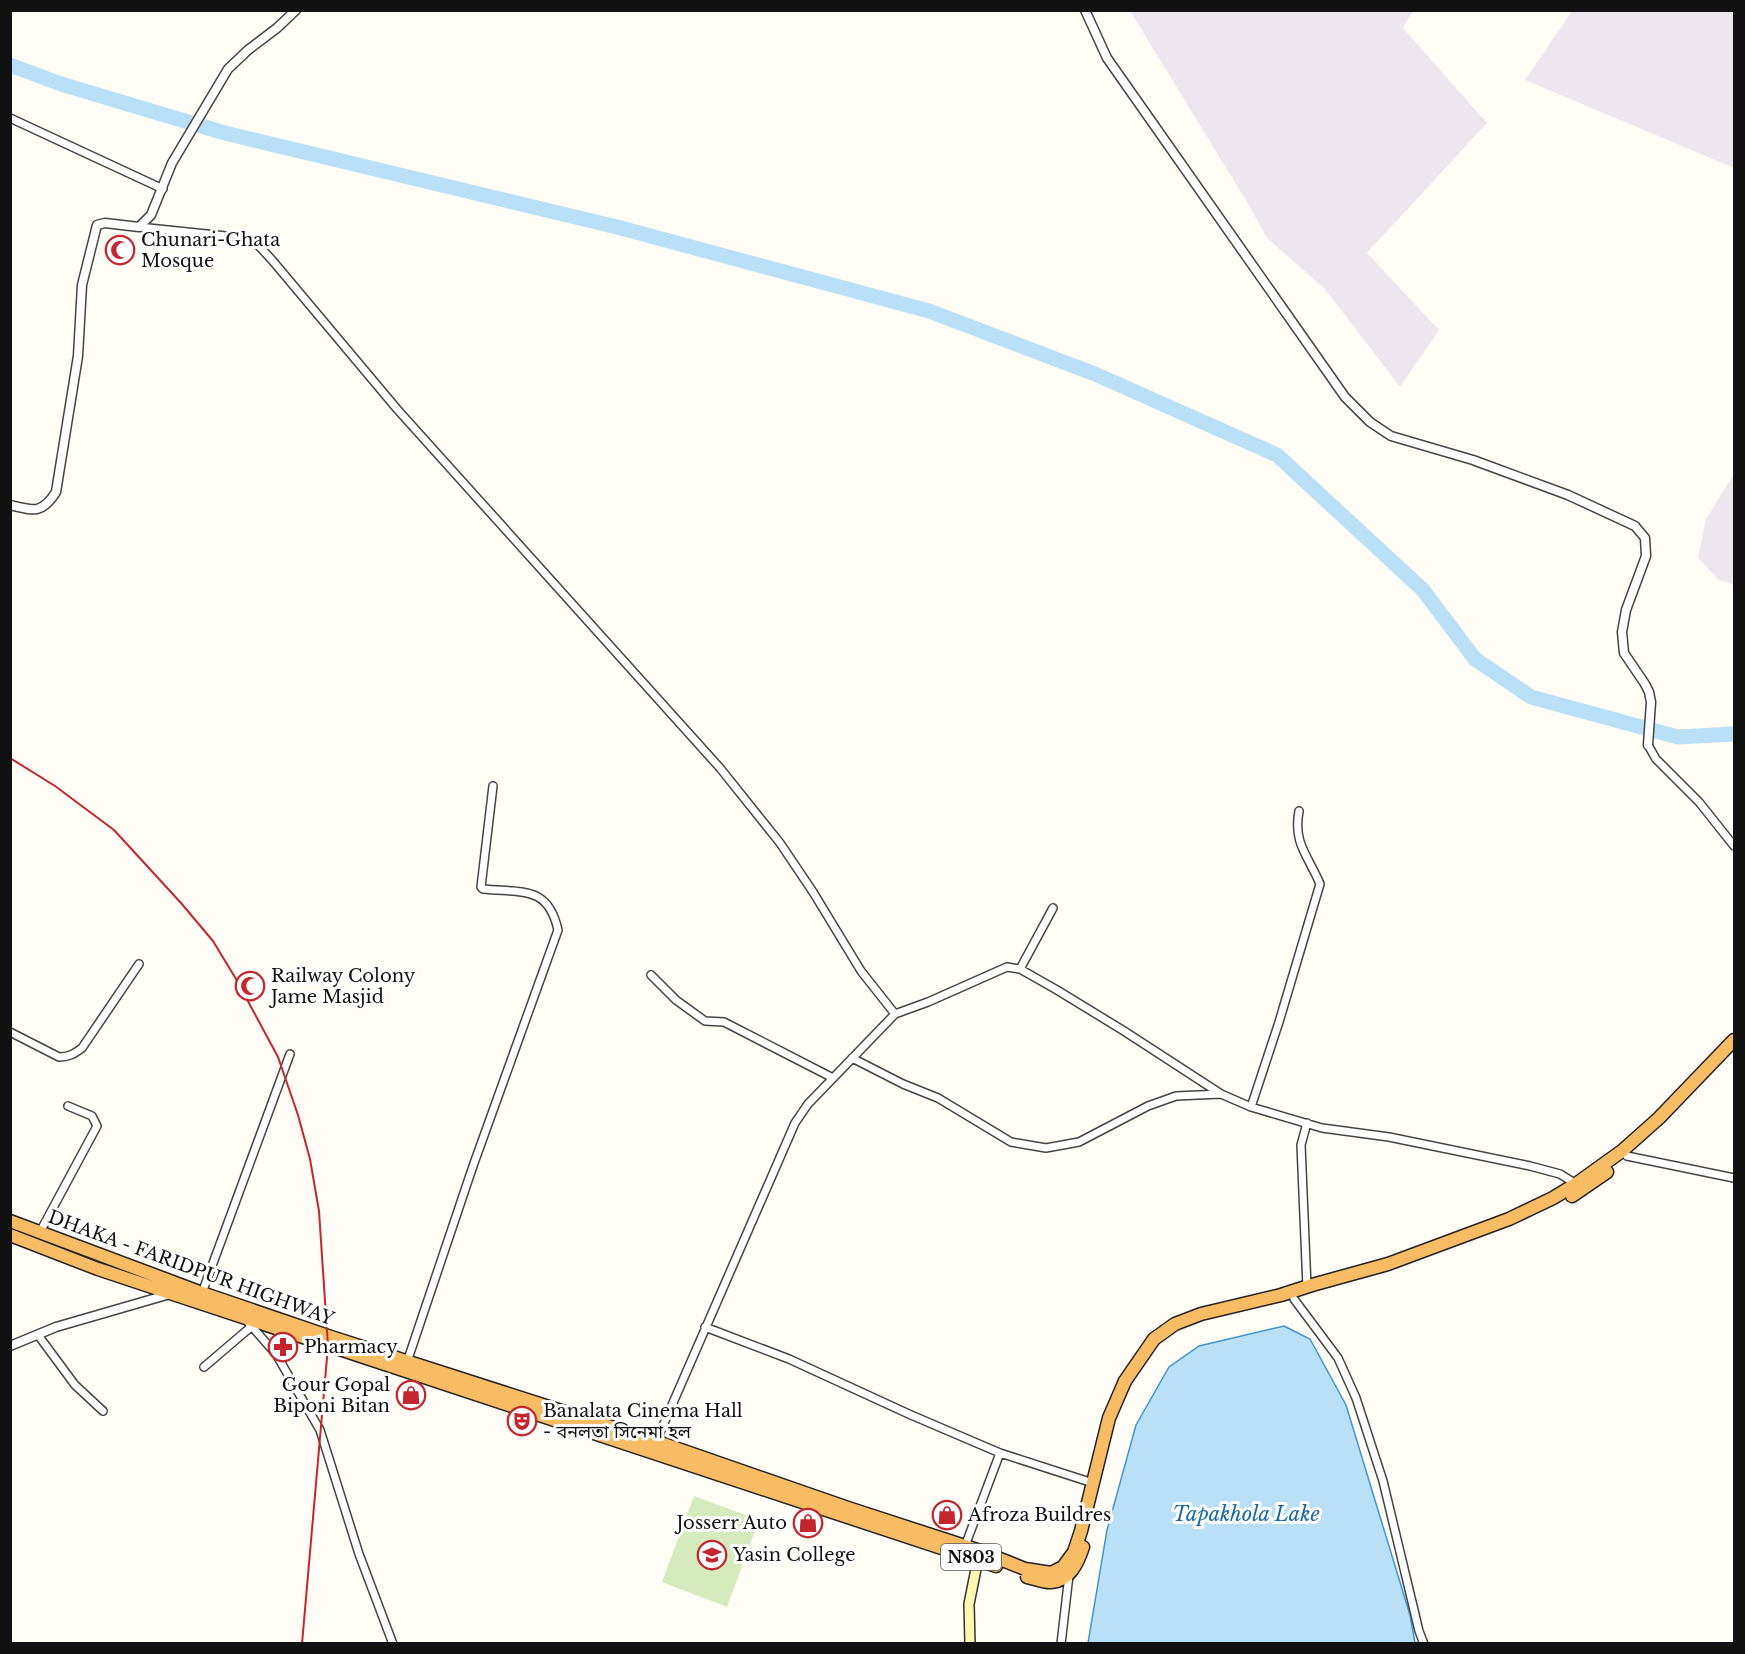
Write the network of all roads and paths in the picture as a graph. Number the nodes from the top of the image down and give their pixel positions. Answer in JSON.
{"nodes":[{"id":1,"x":296,"y":10,"type":"edge"},
{"id":2,"x":1085,"y":10,"type":"edge"},
{"id":3,"x":10,"y":118,"type":"edge"},
{"id":4,"x":163,"y":189,"type":"junction"},
{"id":5,"x":139,"y":227,"type":"junction"},
{"id":6,"x":10,"y":505,"type":"edge"},
{"id":7,"x":1648,"y":745,"type":"joint"},
{"id":8,"x":493,"y":786,"type":"dead end"},
{"id":9,"x":1299,"y":811,"type":"dead end"},
{"id":10,"x":1734,"y":846,"type":"edge"},
{"id":11,"x":1053,"y":908,"type":"dead end"},
{"id":12,"x":139,"y":963,"type":"dead end"},
{"id":13,"x":1020,"y":969,"type":"junction"},
{"id":14,"x":651,"y":975,"type":"dead end"},
{"id":15,"x":895,"y":1014,"type":"junction"},
{"id":16,"x":10,"y":1032,"type":"edge"},
{"id":17,"x":1734,"y":1040,"type":"edge"},
{"id":18,"x":1734,"y":1052,"type":"edge"},
{"id":19,"x":290,"y":1054,"type":"dead end"},
{"id":20,"x":852,"y":1058,"type":"junction"},
{"id":21,"x":833,"y":1078,"type":"junction"},
{"id":22,"x":1701,"y":1080,"type":"junction"},
{"id":23,"x":1221,"y":1094,"type":"junction"},
{"id":24,"x":68,"y":1106,"type":"dead end"},
{"id":25,"x":1251,"y":1107,"type":"junction"},
{"id":26,"x":1307,"y":1123,"type":"junction"},
{"id":27,"x":1627,"y":1156,"type":"junction"},
{"id":28,"x":1734,"y":1178,"type":"edge"},
{"id":29,"x":1576,"y":1184,"type":"junction"},
{"id":30,"x":14,"y":1222,"type":"edge"},
{"id":31,"x":40,"y":1232,"type":"junction"},
{"id":32,"x":12,"y":1236,"type":"edge"},
{"id":33,"x":1455,"y":1243,"type":"junction"},
{"id":34,"x":173,"y":1288,"type":"junction"},
{"id":35,"x":1311,"y":1288,"type":"junction"},
{"id":36,"x":202,"y":1293,"type":"junction"},
{"id":37,"x":1294,"y":1299,"type":"junction"},
{"id":38,"x":248,"y":1322,"type":"junction"},
{"id":39,"x":705,"y":1327,"type":"junction"},
{"id":40,"x":38,"y":1335,"type":"junction"},
{"id":41,"x":10,"y":1346,"type":"edge"},
{"id":42,"x":407,"y":1362,"type":"junction"},
{"id":43,"x":204,"y":1367,"type":"dead end"},
{"id":44,"x":1128,"y":1383,"type":"junction"},
{"id":45,"x":103,"y":1411,"type":"dead end"},
{"id":46,"x":564,"y":1418,"type":"junction"},
{"id":47,"x":654,"y":1446,"type":"junction"},
{"id":48,"x":1000,"y":1453,"type":"junction"},
{"id":49,"x":1093,"y":1483,"type":"junction"},
{"id":50,"x":847,"y":1512,"type":"junction"},
{"id":51,"x":965,"y":1546,"type":"junction"},
{"id":52,"x":979,"y":1555,"type":"junction"},
{"id":53,"x":1069,"y":1574,"type":"junction"},
{"id":54,"x":393,"y":1644,"type":"edge"},
{"id":55,"x":969,"y":1644,"type":"edge"},
{"id":56,"x":1061,"y":1644,"type":"edge"},
{"id":57,"x":1424,"y":1644,"type":"edge"}],
"edges":[{"from":1,"to":4,"type":"street"},
{"from":2,"to":7,"type":"street"},
{"from":3,"to":4,"type":"street"},
{"from":4,"to":5,"type":"street"},
{"from":5,"to":6,"type":"street"},
{"from":5,"to":15,"type":"street"},
{"from":7,"to":10,"type":"street"},
{"from":8,"to":42,"type":"street"},
{"from":9,"to":25,"type":"street"},
{"from":11,"to":13,"type":"street"},
{"from":12,"to":16,"type":"street"},
{"from":13,"to":15,"type":"street"},
{"from":13,"to":23,"type":"street"},
{"from":14,"to":21,"type":"street"},
{"from":15,"to":20,"type":"street"},
{"from":17,"to":22,"type":"highway","name":"DHAKA - FARIDPUR HIGHWAY","number":"N803"},
{"from":18,"to":22,"type":"highway","name":"DHAKA - FARIDPUR HIGHWAY","number":"N803"},
{"from":19,"to":36,"type":"street"},
{"from":20,"to":21,"type":"street"},
{"from":20,"to":23,"type":"street"},
{"from":21,"to":39,"type":"street"},
{"from":22,"to":27,"type":"highway","name":"DHAKA - FARIDPUR HIGHWAY","number":"N803"},
{"from":22,"to":29,"type":"highway","name":"DHAKA - FARIDPUR HIGHWAY","number":"N803"},
{"from":23,"to":25,"type":"street"},
{"from":24,"to":31,"type":"street"},
{"from":25,"to":26,"type":"street"},
{"from":26,"to":29,"type":"street"},
{"from":26,"to":35,"type":"street"},
{"from":27,"to":28,"type":"street"},
{"from":27,"to":33,"type":"highway","name":"DHAKA - FARIDPUR HIGHWAY","number":"N803"},
{"from":29,"to":33,"type":"highway","name":"DHAKA - FARIDPUR HIGHWAY","number":"N803"},
{"from":30,"to":31,"type":"highway","name":"DHAKA - FARIDPUR HIGHWAY","number":"N803"},
{"from":30,"to":32,"type":"highway"},
{"from":31,"to":34,"type":"highway","name":"DHAKA - FARIDPUR HIGHWAY","number":"N803"},
{"from":32,"to":34,"type":"highway","name":"DHAKA - FARIDPUR HIGHWAY","number":"N803"},
{"from":33,"to":35,"type":"highway","name":"DHAKA - FARIDPUR HIGHWAY","number":"N803"},
{"from":34,"to":36,"type":"highway","name":"DHAKA - FARIDPUR HIGHWAY","number":"N803"},
{"from":34,"to":38,"type":"highway","name":"DHAKA - FARIDPUR HIGHWAY","number":"N803"},
{"from":34,"to":40,"type":"street"},
{"from":35,"to":37,"type":"highway","name":"DHAKA - FARIDPUR HIGHWAY","number":"N803"},
{"from":35,"to":44,"type":"highway","name":"DHAKA - FARIDPUR HIGHWAY","number":"N803"},
{"from":36,"to":42,"type":"highway","name":"DHAKA - FARIDPUR HIGHWAY","number":"N803"},
{"from":37,"to":44,"type":"highway","name":"DHAKA - FARIDPUR HIGHWAY","number":"N803"},
{"from":37,"to":57,"type":"street"},
{"from":38,"to":43,"type":"street"},
{"from":38,"to":46,"type":"highway","name":"DHAKA - FARIDPUR HIGHWAY","number":"N803"},
{"from":38,"to":54,"type":"street"},
{"from":39,"to":47,"type":"street"},
{"from":39,"to":48,"type":"street"},
{"from":40,"to":41,"type":"street"},
{"from":40,"to":45,"type":"street"},
{"from":42,"to":46,"type":"highway","name":"DHAKA - FARIDPUR HIGHWAY","number":"N803"},
{"from":44,"to":49,"type":"highway","name":"DHAKA - FARIDPUR HIGHWAY","number":"N803"},
{"from":44,"to":53,"type":"highway","name":"DHAKA - FARIDPUR HIGHWAY","number":"N803"},
{"from":46,"to":47,"type":"highway","name":"DHAKA - FARIDPUR HIGHWAY","number":"N803"},
{"from":47,"to":50,"type":"highway","name":"DHAKA - FARIDPUR HIGHWAY","number":"N803"},
{"from":48,"to":49,"type":"street"},
{"from":48,"to":51,"type":"street"},
{"from":49,"to":52,"type":"highway","name":"DHAKA - FARIDPUR HIGHWAY","number":"N803"},
{"from":50,"to":51,"type":"highway","name":"DHAKA - FARIDPUR HIGHWAY","number":"N803"},
{"from":50,"to":52,"type":"highway","name":"DHAKA - FARIDPUR HIGHWAY","number":"N803"},
{"from":51,"to":52,"type":"highway","name":"DHAKA - FARIDPUR HIGHWAY","number":"N803"},
{"from":52,"to":53,"type":"highway","name":"DHAKA - FARIDPUR HIGHWAY","number":"N803"},
{"from":52,"to":55,"type":"main road"},
{"from":53,"to":56,"type":"street"}]}
